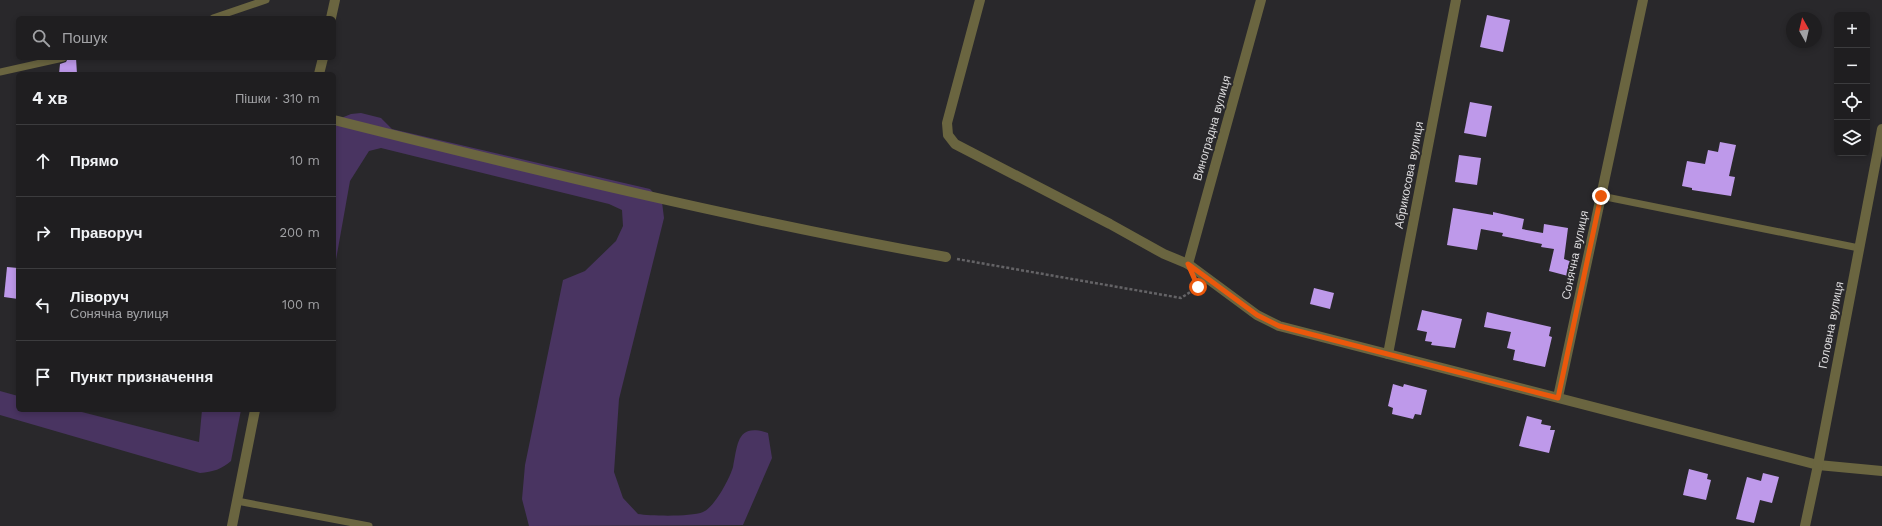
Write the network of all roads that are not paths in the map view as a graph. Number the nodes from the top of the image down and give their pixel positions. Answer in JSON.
{"nodes":[{"id":1,"x":266,"y":0,"type":"edge"},
{"id":2,"x":334,"y":0,"type":"edge"},
{"id":3,"x":980,"y":0,"type":"edge"},
{"id":4,"x":1261,"y":0,"type":"edge"},
{"id":5,"x":1456,"y":0,"type":"edge"},
{"id":6,"x":1643,"y":0,"type":"edge"},
{"id":7,"x":219,"y":16,"type":"edge"},
{"id":8,"x":331,"y":16,"type":"edge"},
{"id":9,"x":54,"y":60,"type":"edge"},
{"id":10,"x":322,"y":60,"type":"edge"},
{"id":11,"x":0,"y":72,"type":"edge"},
{"id":12,"x":319,"y":72,"type":"edge"},
{"id":13,"x":336,"y":120,"type":"edge"},
{"id":14,"x":1882,"y":129,"type":"edge"},
{"id":15,"x":1601,"y":196,"type":"junction"},
{"id":16,"x":1859,"y":248,"type":"junction"},
{"id":17,"x":946,"y":257,"type":"road end"},
{"id":18,"x":1188,"y":264,"type":"junction"},
{"id":19,"x":1388,"y":354,"type":"junction"},
{"id":20,"x":1558,"y":398,"type":"junction"},
{"id":21,"x":255,"y":412,"type":"edge"},
{"id":22,"x":1818,"y":465,"type":"junction"},
{"id":23,"x":1882,"y":471,"type":"edge"},
{"id":24,"x":237,"y":501,"type":"junction"},
{"id":25,"x":232,"y":526,"type":"edge"},
{"id":26,"x":369,"y":526,"type":"edge"},
{"id":27,"x":1805,"y":526,"type":"edge"}],
"edges":[{"from":1,"to":7,"type":"lane"},
{"from":2,"to":8,"type":"street"},
{"from":3,"to":18,"type":"street"},
{"from":4,"to":18,"type":"street","name":"Виноградна вулиця"},
{"from":5,"to":19,"type":"street","name":"Абрикосова вулиця"},
{"from":6,"to":15,"type":"street","name":"Сонячна вулиця"},
{"from":9,"to":11,"type":"lane"},
{"from":10,"to":12,"type":"street"},
{"from":13,"to":17,"type":"street"},
{"from":14,"to":16,"type":"street","name":"Головна вулиця"},
{"from":15,"to":16,"type":"lane"},
{"from":15,"to":20,"type":"street","name":"Сонячна вулиця"},
{"from":16,"to":22,"type":"street","name":"Головна вулиця"},
{"from":18,"to":19,"type":"street"},
{"from":19,"to":20,"type":"street"},
{"from":20,"to":22,"type":"street"},
{"from":21,"to":24,"type":"street"},
{"from":22,"to":23,"type":"street"},
{"from":22,"to":27,"type":"street","name":"Головна вулиця"},
{"from":24,"to":25,"type":"street"},
{"from":24,"to":26,"type":"lane"}]}
